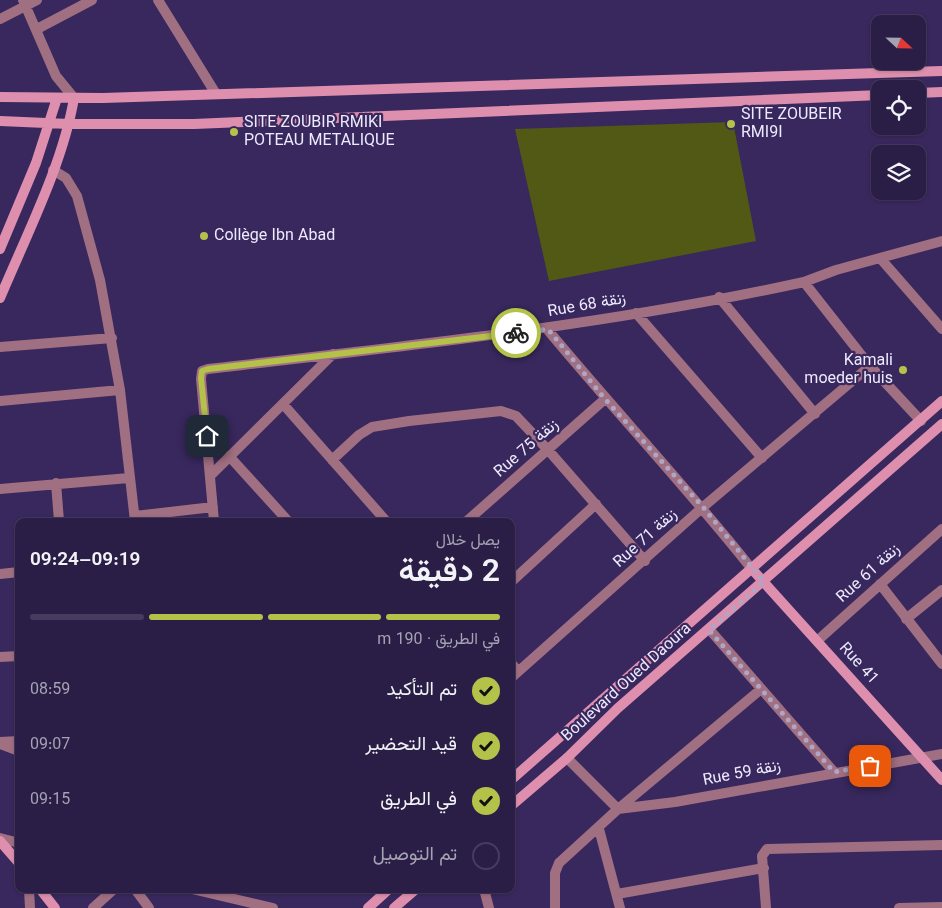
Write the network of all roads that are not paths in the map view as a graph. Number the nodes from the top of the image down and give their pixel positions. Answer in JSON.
{"nodes":[{"id":1,"x":37,"y":0,"type":"edge"},
{"id":2,"x":92,"y":0,"type":"edge"},
{"id":3,"x":158,"y":0,"type":"edge"},
{"id":4,"x":24,"y":3,"type":"edge"},
{"id":5,"x":0,"y":19,"type":"edge"},
{"id":6,"x":37,"y":29,"type":"junction"},
{"id":7,"x":942,"y":71,"type":"edge"},
{"id":8,"x":56,"y":76,"type":"junction"},
{"id":9,"x":942,"y":92,"type":"edge"},
{"id":10,"x":926,"y":93,"type":"edge"},
{"id":11,"x":216,"y":94,"type":"junction"},
{"id":12,"x":871,"y":95,"type":"edge"},
{"id":13,"x":0,"y":97,"type":"edge"},
{"id":14,"x":57,"y":98,"type":"junction"},
{"id":15,"x":74,"y":98,"type":"junction"},
{"id":16,"x":0,"y":122,"type":"edge"},
{"id":17,"x":50,"y":123,"type":"junction"},
{"id":18,"x":69,"y":124,"type":"junction"},
{"id":19,"x":52,"y":170,"type":"junction"},
{"id":20,"x":942,"y":241,"type":"edge"},
{"id":21,"x":0,"y":249,"type":"edge"},
{"id":22,"x":880,"y":258,"type":"junction"},
{"id":23,"x":804,"y":282,"type":"junction"},
{"id":24,"x":0,"y":298,"type":"edge"},
{"id":25,"x":720,"y":298,"type":"junction"},
{"id":26,"x":636,"y":313,"type":"junction"},
{"id":27,"x":548,"y":329,"type":"junction"},
{"id":28,"x":942,"y":329,"type":"edge"},
{"id":29,"x":112,"y":338,"type":"junction"},
{"id":30,"x":0,"y":347,"type":"edge"},
{"id":31,"x":333,"y":354,"type":"junction"},
{"id":32,"x":870,"y":366,"type":"junction"},
{"id":33,"x":120,"y":390,"type":"junction"},
{"id":34,"x":605,"y":399,"type":"junction"},
{"id":35,"x":0,"y":400,"type":"edge"},
{"id":36,"x":942,"y":401,"type":"edge"},
{"id":37,"x":283,"y":404,"type":"junction"},
{"id":38,"x":815,"y":414,"type":"junction"},
{"id":39,"x":921,"y":421,"type":"junction"},
{"id":40,"x":942,"y":424,"type":"edge"},
{"id":41,"x":549,"y":451,"type":"junction"},
{"id":42,"x":229,"y":456,"type":"junction"},
{"id":43,"x":762,"y":458,"type":"junction"},
{"id":44,"x":332,"y":460,"type":"junction"},
{"id":45,"x":211,"y":475,"type":"junction"},
{"id":46,"x":129,"y":478,"type":"junction"},
{"id":47,"x":56,"y":483,"type":"junction"},
{"id":48,"x":0,"y":489,"type":"edge"},
{"id":49,"x":596,"y":504,"type":"junction"},
{"id":50,"x":213,"y":507,"type":"junction"},
{"id":51,"x":703,"y":507,"type":"junction"},
{"id":52,"x":59,"y":518,"type":"edge"},
{"id":53,"x":135,"y":518,"type":"edge"},
{"id":54,"x":142,"y":518,"type":"edge"},
{"id":55,"x":214,"y":518,"type":"edge"},
{"id":56,"x":285,"y":518,"type":"edge"},
{"id":57,"x":383,"y":518,"type":"edge"},
{"id":58,"x":471,"y":518,"type":"edge"},
{"id":59,"x":942,"y":529,"type":"edge"},
{"id":60,"x":645,"y":561,"type":"junction"},
{"id":61,"x":751,"y":568,"type":"junction"},
{"id":62,"x":15,"y":572,"type":"edge"},
{"id":63,"x":0,"y":574,"type":"edge"},
{"id":64,"x":515,"y":578,"type":"edge"},
{"id":65,"x":764,"y":582,"type":"junction"},
{"id":66,"x":880,"y":584,"type":"junction"},
{"id":67,"x":942,"y":590,"type":"edge"},
{"id":68,"x":906,"y":619,"type":"junction"},
{"id":69,"x":709,"y":630,"type":"junction"},
{"id":70,"x":817,"y":641,"type":"junction"},
{"id":71,"x":15,"y":656,"type":"edge"},
{"id":72,"x":0,"y":657,"type":"edge"},
{"id":73,"x":942,"y":664,"type":"edge"},
{"id":74,"x":515,"y":670,"type":"edge"},
{"id":75,"x":760,"y":690,"type":"junction"},
{"id":76,"x":15,"y":741,"type":"edge"},
{"id":77,"x":0,"y":743,"type":"edge"},
{"id":78,"x":15,"y":749,"type":"edge"},
{"id":79,"x":942,"y":754,"type":"edge"},
{"id":80,"x":567,"y":758,"type":"junction"},
{"id":81,"x":923,"y":758,"type":"junction"},
{"id":82,"x":834,"y":772,"type":"junction"},
{"id":83,"x":515,"y":774,"type":"edge"},
{"id":84,"x":942,"y":780,"type":"edge"},
{"id":85,"x":515,"y":803,"type":"edge"},
{"id":86,"x":618,"y":809,"type":"junction"},
{"id":87,"x":599,"y":829,"type":"junction"},
{"id":88,"x":0,"y":840,"type":"edge"},
{"id":89,"x":15,"y":842,"type":"edge"},
{"id":90,"x":942,"y":845,"type":"edge"},
{"id":91,"x":15,"y":858,"type":"edge"},
{"id":92,"x":764,"y":868,"type":"junction"},
{"id":93,"x":29,"y":893,"type":"edge"},
{"id":94,"x":43,"y":893,"type":"edge"},
{"id":95,"x":110,"y":893,"type":"edge"},
{"id":96,"x":138,"y":893,"type":"edge"},
{"id":97,"x":221,"y":893,"type":"edge"},
{"id":98,"x":385,"y":893,"type":"edge"},
{"id":99,"x":411,"y":893,"type":"edge"},
{"id":100,"x":485,"y":893,"type":"edge"},
{"id":101,"x":617,"y":894,"type":"junction"},
{"id":102,"x":271,"y":907,"type":"edge"},
{"id":103,"x":942,"y":907,"type":"edge"},
{"id":104,"x":30,"y":908,"type":"edge"},
{"id":105,"x":54,"y":908,"type":"edge"},
{"id":106,"x":93,"y":908,"type":"edge"},
{"id":107,"x":149,"y":908,"type":"edge"},
{"id":108,"x":368,"y":908,"type":"edge"},
{"id":109,"x":394,"y":908,"type":"edge"},
{"id":110,"x":490,"y":908,"type":"edge"},
{"id":111,"x":556,"y":908,"type":"edge"},
{"id":112,"x":620,"y":908,"type":"edge"},
{"id":113,"x":766,"y":908,"type":"edge"},
{"id":114,"x":899,"y":908,"type":"edge"}],
"edges":[{"from":1,"to":4,"type":"street"},
{"from":2,"to":6,"type":"street"},
{"from":3,"to":11,"type":"street"},
{"from":4,"to":5,"type":"street"},
{"from":4,"to":6,"type":"street"},
{"from":6,"to":8,"type":"street"},
{"from":7,"to":11,"type":"street"},
{"from":8,"to":14,"type":"street"},
{"from":8,"to":15,"type":"street"},
{"from":9,"to":10,"type":"street"},
{"from":11,"to":15,"type":"street"},
{"from":12,"to":18,"type":"street"},
{"from":13,"to":14,"type":"street"},
{"from":14,"to":15,"type":"street"},
{"from":14,"to":17,"type":"street"},
{"from":15,"to":18,"type":"street"},
{"from":16,"to":17,"type":"street"},
{"from":17,"to":18,"type":"street"},
{"from":17,"to":21,"type":"street"},
{"from":18,"to":19,"type":"street"},
{"from":19,"to":24,"type":"street"},
{"from":19,"to":29,"type":"street"},
{"from":20,"to":22,"type":"street","name":"Rue 68 زنقة"},
{"from":22,"to":23,"type":"street","name":"Rue 68 زنقة"},
{"from":22,"to":28,"type":"street"},
{"from":23,"to":25,"type":"street","name":"Rue 68 زنقة"},
{"from":23,"to":32,"type":"street"},
{"from":25,"to":26,"type":"street","name":"Rue 68 زنقة"},
{"from":25,"to":38,"type":"street"},
{"from":26,"to":27,"type":"street","name":"Rue 68 زنقة"},
{"from":26,"to":43,"type":"street"},
{"from":27,"to":31,"type":"street","name":"Rue 68 زنقة"},
{"from":27,"to":34,"type":"street"},
{"from":29,"to":30,"type":"street"},
{"from":29,"to":33,"type":"street"},
{"from":31,"to":37,"type":"street"},
{"from":31,"to":45,"type":"street","name":"Rue 68 زنقة"},
{"from":32,"to":38,"type":"street","name":"Rue 71 زنقة"},
{"from":32,"to":39,"type":"street"},
{"from":33,"to":35,"type":"street"},
{"from":33,"to":46,"type":"street"},
{"from":34,"to":41,"type":"street","name":"Rue 75 زنقة"},
{"from":34,"to":51,"type":"street"},
{"from":36,"to":39,"type":"street","name":"Boulevard Oued Daoura"},
{"from":37,"to":42,"type":"street"},
{"from":37,"to":44,"type":"street"},
{"from":38,"to":43,"type":"street","name":"Rue 71 زنقة"},
{"from":39,"to":61,"type":"street","name":"Boulevard Oued Daoura"},
{"from":40,"to":65,"type":"street","name":"Boulevard Oued Daoura"},
{"from":41,"to":44,"type":"street"},
{"from":41,"to":49,"type":"street"},
{"from":41,"to":58,"type":"street","name":"Rue 75 زنقة"},
{"from":42,"to":45,"type":"street"},
{"from":42,"to":56,"type":"street"},
{"from":43,"to":51,"type":"street","name":"Rue 71 زنقة"},
{"from":44,"to":57,"type":"street"},
{"from":45,"to":50,"type":"street"},
{"from":46,"to":47,"type":"street"},
{"from":46,"to":53,"type":"street"},
{"from":47,"to":48,"type":"street"},
{"from":47,"to":52,"type":"street"},
{"from":49,"to":60,"type":"street"},
{"from":49,"to":64,"type":"street"},
{"from":50,"to":54,"type":"street"},
{"from":50,"to":55,"type":"street"},
{"from":51,"to":60,"type":"street","name":"Rue 71 زنقة"},
{"from":51,"to":61,"type":"street"},
{"from":59,"to":66,"type":"street","name":"Rue 61 زنقة"},
{"from":60,"to":74,"type":"street","name":"Rue 71 زنقة"},
{"from":61,"to":65,"type":"street","name":"Rue 41"},
{"from":61,"to":83,"type":"street","name":"Boulevard Oued Daoura"},
{"from":62,"to":63,"type":"street"},
{"from":65,"to":69,"type":"street","name":"Boulevard Oued Daoura"},
{"from":65,"to":70,"type":"street","name":"Rue 41"},
{"from":66,"to":68,"type":"street"},
{"from":66,"to":70,"type":"street","name":"Rue 61 زنقة"},
{"from":67,"to":68,"type":"street"},
{"from":68,"to":73,"type":"street"},
{"from":69,"to":75,"type":"street"},
{"from":69,"to":80,"type":"street","name":"Boulevard Oued Daoura"},
{"from":70,"to":81,"type":"street","name":"Rue 41"},
{"from":71,"to":72,"type":"street"},
{"from":75,"to":82,"type":"street"},
{"from":75,"to":86,"type":"street"},
{"from":76,"to":77,"type":"street"},
{"from":77,"to":78,"type":"street"},
{"from":79,"to":81,"type":"street","name":"Rue 59 زنقة"},
{"from":80,"to":85,"type":"street","name":"Boulevard Oued Daoura"},
{"from":80,"to":86,"type":"street"},
{"from":81,"to":82,"type":"street","name":"Rue 59 زنقة"},
{"from":81,"to":84,"type":"street","name":"Rue 41"},
{"from":82,"to":86,"type":"street","name":"Rue 59 زنقة"},
{"from":86,"to":87,"type":"street"},
{"from":87,"to":101,"type":"street"},
{"from":87,"to":111,"type":"street"},
{"from":88,"to":89,"type":"street"},
{"from":88,"to":91,"type":"street"},
{"from":90,"to":92,"type":"street"},
{"from":92,"to":101,"type":"street"},
{"from":92,"to":113,"type":"street"},
{"from":93,"to":104,"type":"street"},
{"from":94,"to":105,"type":"street"},
{"from":95,"to":106,"type":"street"},
{"from":96,"to":107,"type":"street"},
{"from":97,"to":102,"type":"street"},
{"from":98,"to":108,"type":"street"},
{"from":99,"to":109,"type":"street"},
{"from":100,"to":110,"type":"street"},
{"from":101,"to":112,"type":"street"},
{"from":103,"to":114,"type":"street"}]}
